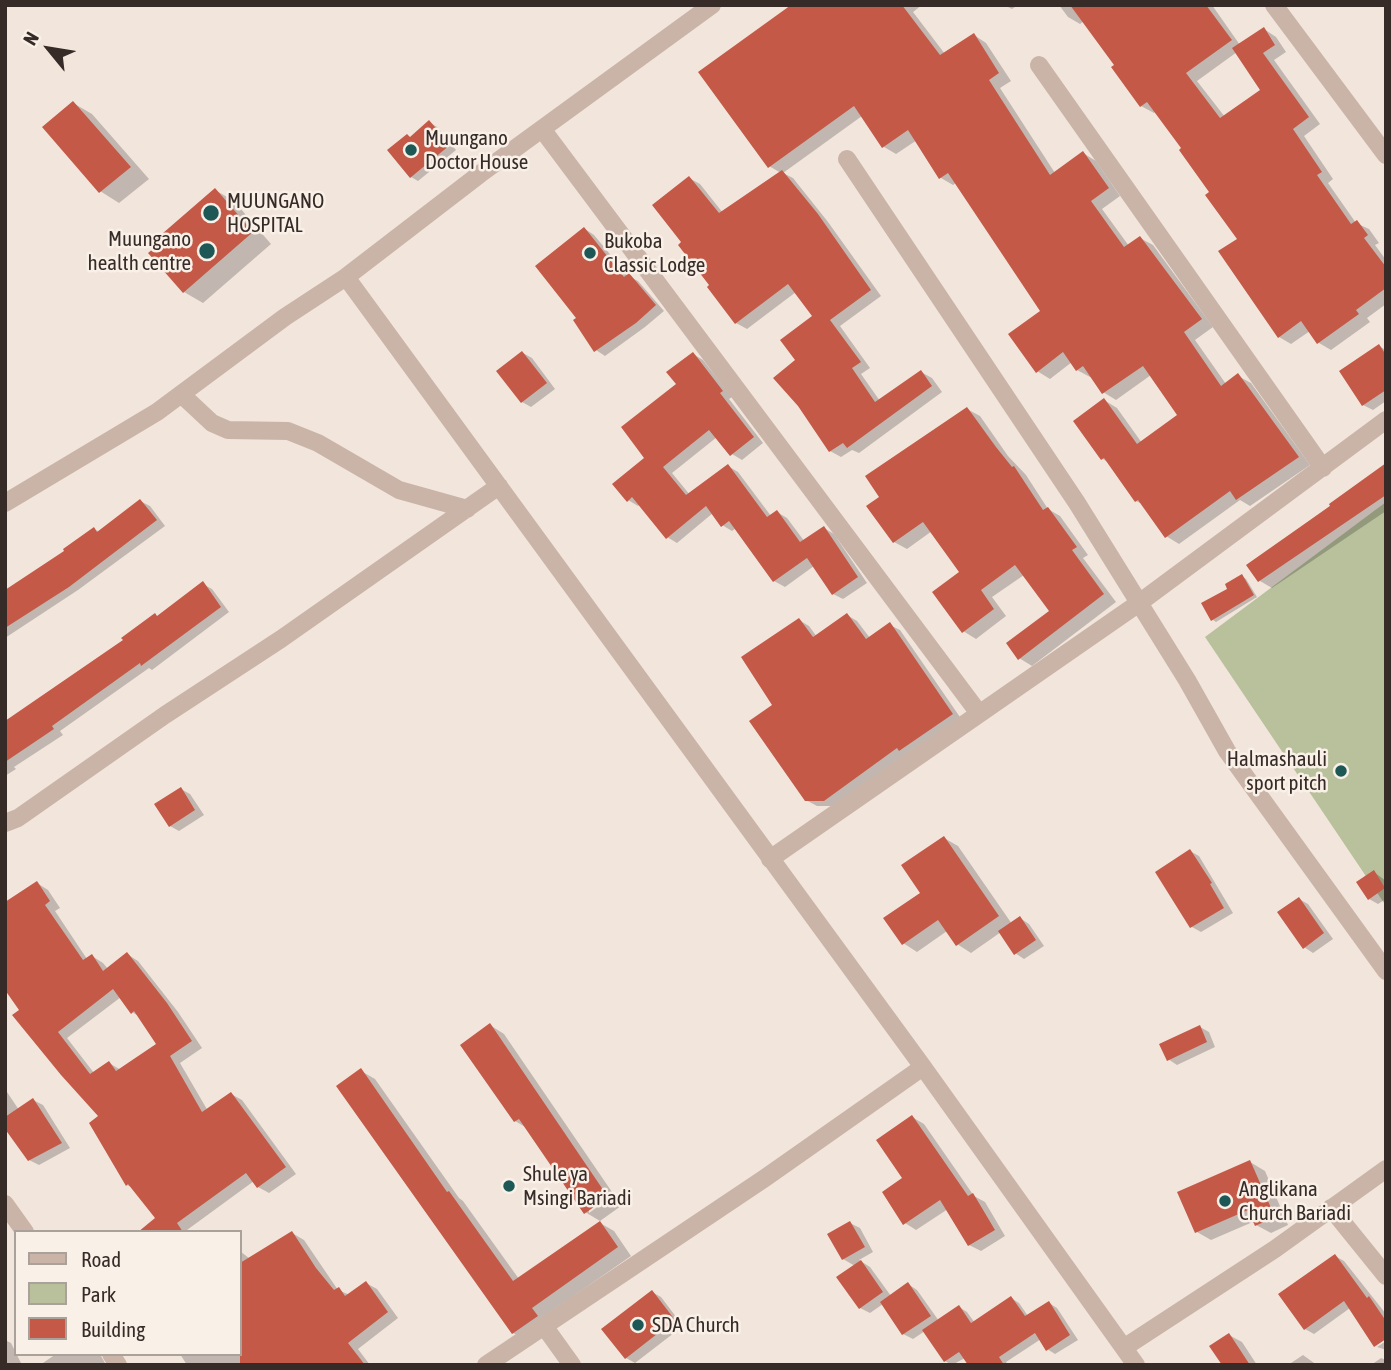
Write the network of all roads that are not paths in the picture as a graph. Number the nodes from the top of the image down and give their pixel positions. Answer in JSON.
{"nodes":[{"id":1,"x":712,"y":5,"type":"edge"},
{"id":2,"x":1274,"y":5,"type":"edge"},
{"id":3,"x":1039,"y":65,"type":"dead end"},
{"id":4,"x":542,"y":129,"type":"junction"},
{"id":5,"x":1386,"y":155,"type":"edge"},
{"id":6,"x":848,"y":159,"type":"dead end"},
{"id":7,"x":346,"y":277,"type":"junction"},
{"id":8,"x":181,"y":394,"type":"junction"},
{"id":9,"x":1386,"y":420,"type":"edge"},
{"id":10,"x":1324,"y":468,"type":"junction"},
{"id":11,"x":499,"y":486,"type":"junction"},
{"id":12,"x":5,"y":503,"type":"edge"},
{"id":13,"x":467,"y":509,"type":"junction"},
{"id":14,"x":1139,"y":603,"type":"junction"},
{"id":15,"x":978,"y":712,"type":"junction"},
{"id":16,"x":5,"y":823,"type":"edge"},
{"id":17,"x":770,"y":859,"type":"junction"},
{"id":18,"x":1386,"y":971,"type":"edge"},
{"id":19,"x":923,"y":1067,"type":"junction"},
{"id":20,"x":1386,"y":1169,"type":"edge"},
{"id":21,"x":5,"y":1204,"type":"edge"},
{"id":22,"x":1331,"y":1208,"type":"junction"},
{"id":23,"x":24,"y":1230,"type":"edge"},
{"id":24,"x":1386,"y":1276,"type":"edge"},
{"id":25,"x":544,"y":1326,"type":"junction"},
{"id":26,"x":1125,"y":1347,"type":"junction"},
{"id":27,"x":486,"y":1365,"type":"edge"},
{"id":28,"x":572,"y":1365,"type":"edge"},
{"id":29,"x":1136,"y":1365,"type":"edge"}],
"edges":[{"from":1,"to":4,"type":"street"},
{"from":2,"to":5,"type":"street"},
{"from":3,"to":10,"type":"street"},
{"from":4,"to":7,"type":"street"},
{"from":4,"to":15,"type":"street"},
{"from":6,"to":14,"type":"street"},
{"from":7,"to":8,"type":"street"},
{"from":7,"to":11,"type":"street"},
{"from":8,"to":12,"type":"street"},
{"from":8,"to":13,"type":"street"},
{"from":9,"to":10,"type":"street"},
{"from":10,"to":14,"type":"street"},
{"from":11,"to":13,"type":"street"},
{"from":11,"to":17,"type":"street"},
{"from":13,"to":16,"type":"street"},
{"from":14,"to":15,"type":"street"},
{"from":14,"to":18,"type":"street"},
{"from":15,"to":17,"type":"street"},
{"from":17,"to":19,"type":"street"},
{"from":19,"to":25,"type":"street"},
{"from":19,"to":26,"type":"street"},
{"from":20,"to":22,"type":"street"},
{"from":21,"to":23,"type":"street"},
{"from":22,"to":24,"type":"street"},
{"from":22,"to":26,"type":"street"},
{"from":25,"to":27,"type":"street"},
{"from":25,"to":28,"type":"street"},
{"from":26,"to":29,"type":"street"}]}
